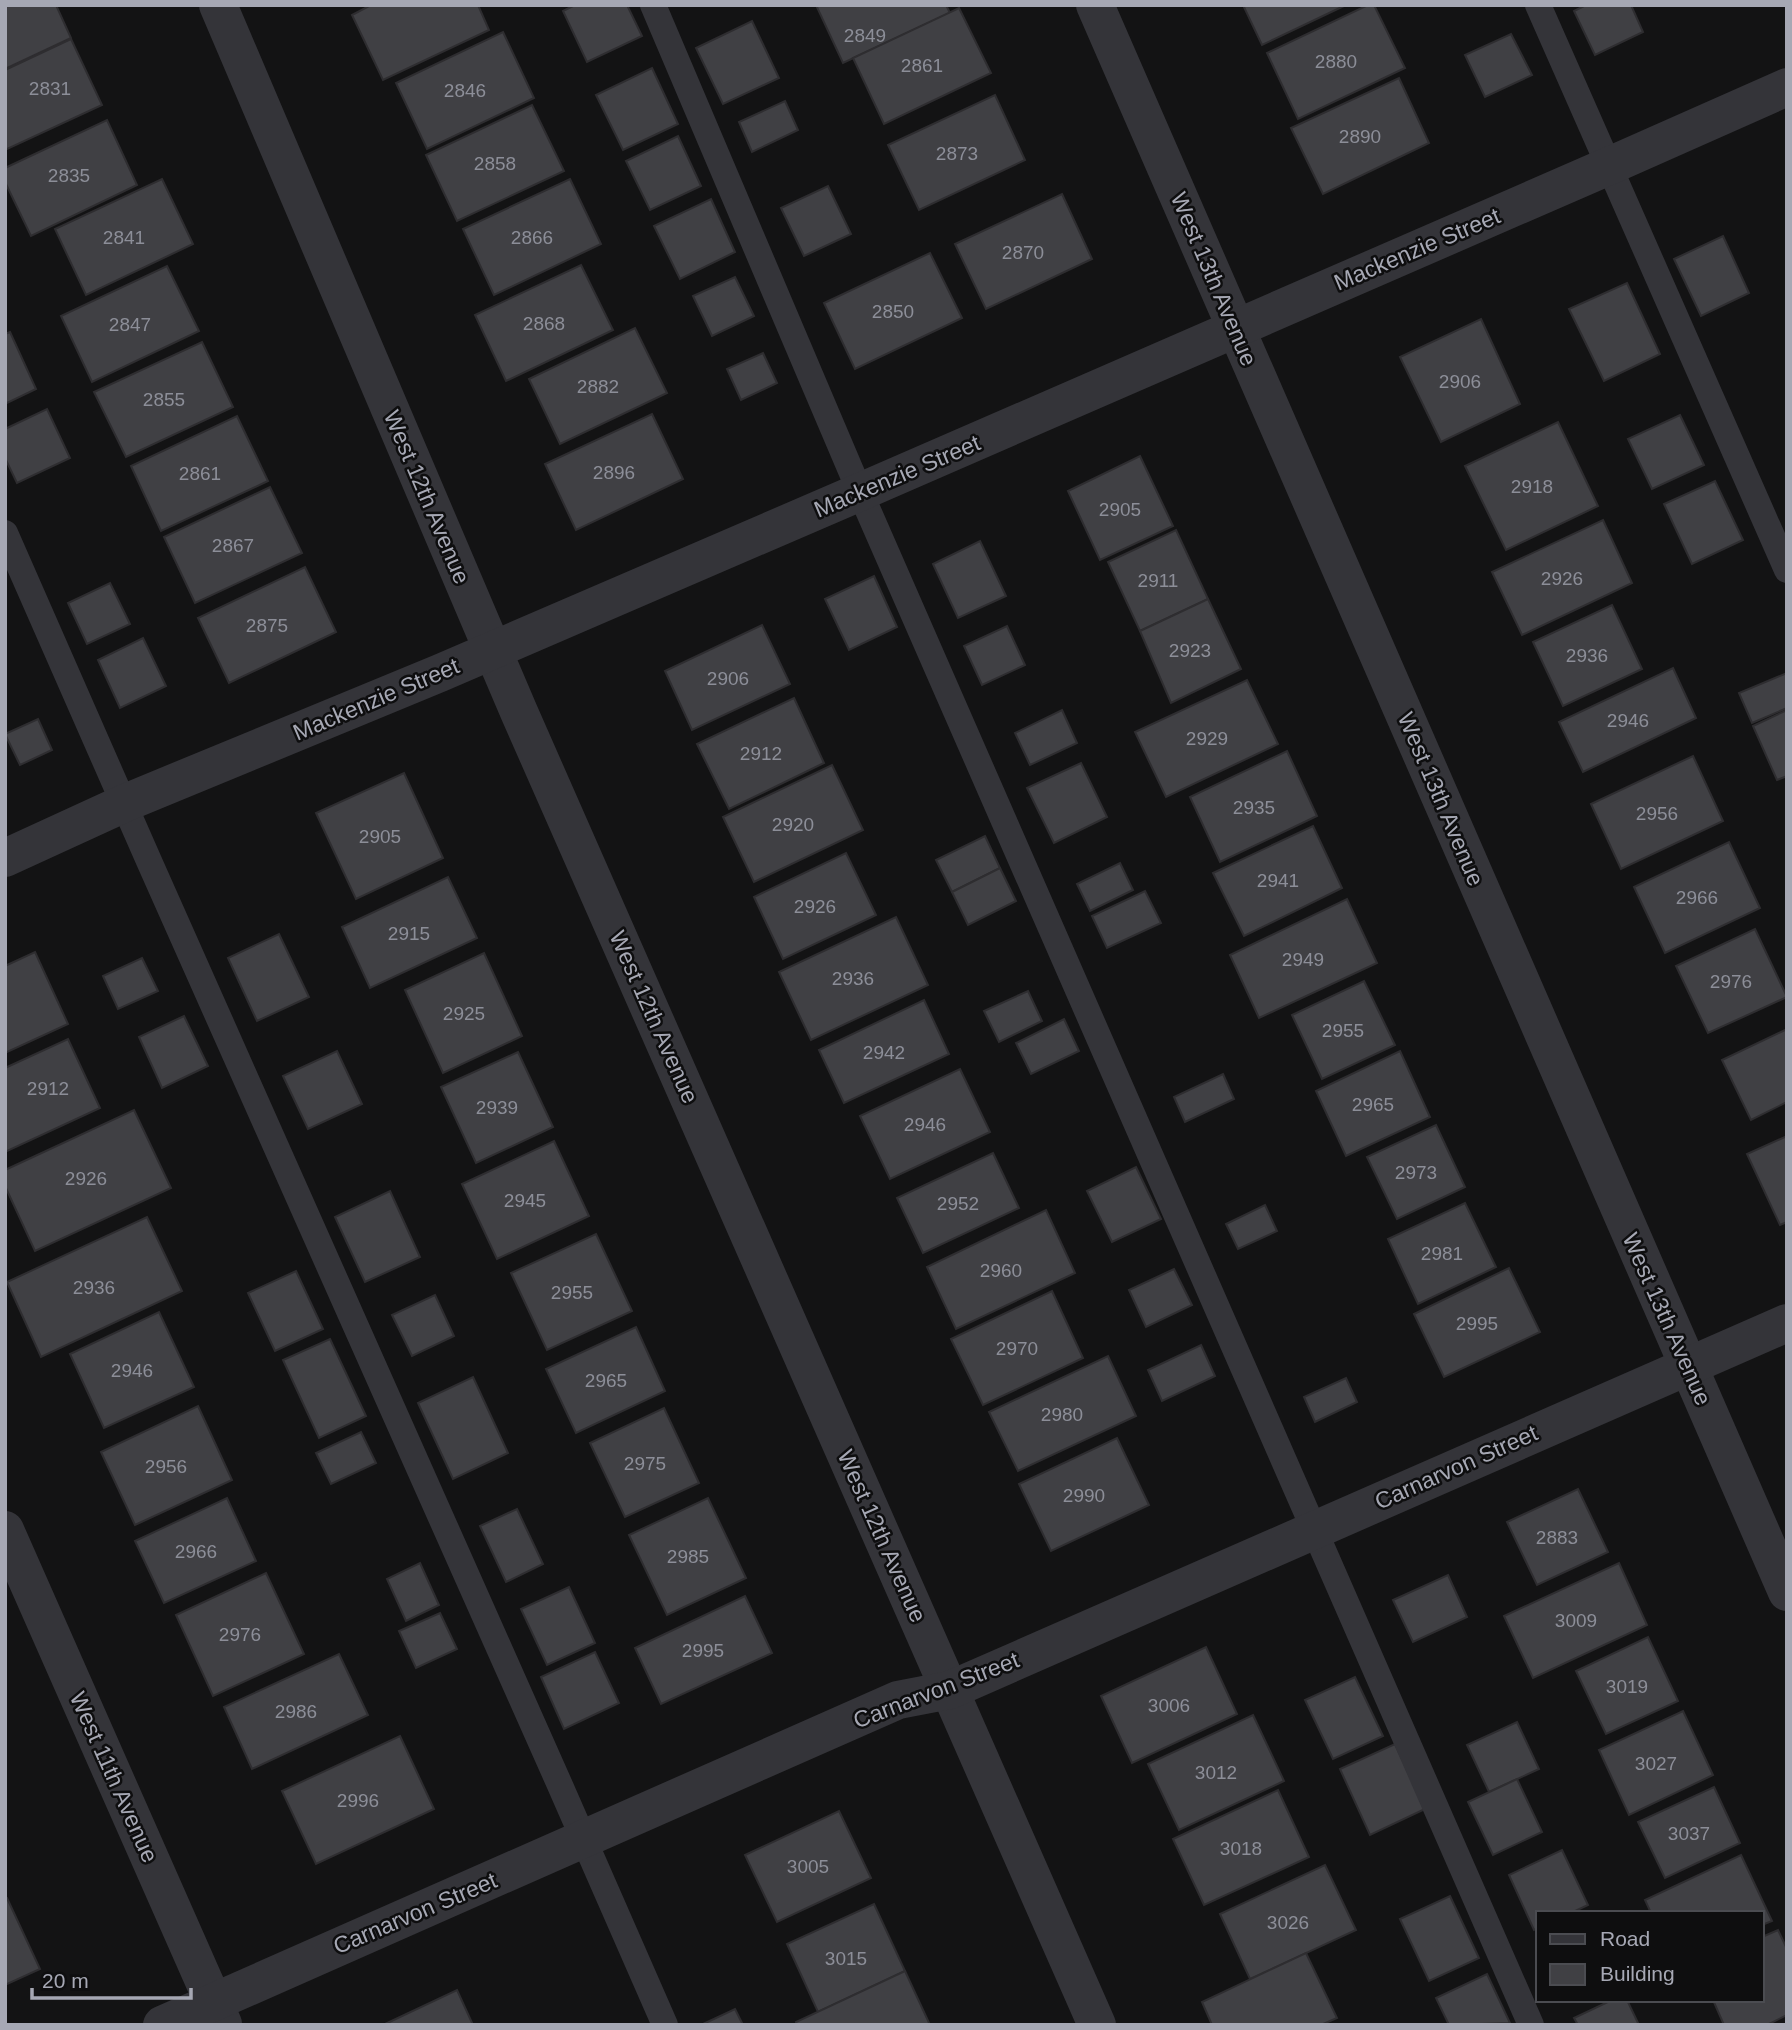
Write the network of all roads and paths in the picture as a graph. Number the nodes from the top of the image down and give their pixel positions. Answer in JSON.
{"nodes":[{"id":1,"x":218,"y":5,"type":"edge"},
{"id":2,"x":653,"y":5,"type":"edge"},
{"id":3,"x":1095,"y":5,"type":"edge"},
{"id":4,"x":1538,"y":5,"type":"edge"},
{"id":5,"x":1787,"y":87,"type":"edge"},
{"id":6,"x":1609,"y":166,"type":"junction"},
{"id":7,"x":1236,"y":329,"type":"junction"},
{"id":8,"x":860,"y":492,"type":"junction"},
{"id":9,"x":5,"y":533,"type":"edge"},
{"id":10,"x":1787,"y":570,"type":"edge"},
{"id":11,"x":492,"y":650,"type":"junction"},
{"id":12,"x":125,"y":803,"type":"junction"},
{"id":13,"x":5,"y":858,"type":"edge"},
{"id":14,"x":1787,"y":1323,"type":"edge"},
{"id":15,"x":1688,"y":1366,"type":"junction"},
{"id":16,"x":1314,"y":1529,"type":"junction"},
{"id":17,"x":5,"y":1530,"type":"edge"},
{"id":18,"x":1787,"y":1592,"type":"edge"},
{"id":19,"x":950,"y":1690,"type":"junction"},
{"id":20,"x":584,"y":1840,"type":"junction"},
{"id":21,"x":218,"y":2013,"type":"edge"},
{"id":22,"x":162,"y":2025,"type":"edge"},
{"id":23,"x":664,"y":2025,"type":"edge"},
{"id":24,"x":1097,"y":2025,"type":"edge"},
{"id":25,"x":1531,"y":2025,"type":"edge"}],
"edges":[{"from":1,"to":11,"type":"street","name":"West 12th Avenue"},
{"from":2,"to":8,"type":"lane"},
{"from":3,"to":7,"type":"street","name":"West 13th Avenue"},
{"from":4,"to":6,"type":"lane"},
{"from":5,"to":6,"type":"street","name":"Mackenzie Street"},
{"from":6,"to":7,"type":"street","name":"Mackenzie Street"},
{"from":6,"to":10,"type":"lane"},
{"from":7,"to":8,"type":"street","name":"Mackenzie Street"},
{"from":7,"to":15,"type":"street","name":"West 13th Avenue"},
{"from":8,"to":11,"type":"street","name":"Mackenzie Street"},
{"from":8,"to":16,"type":"lane"},
{"from":9,"to":12,"type":"lane"},
{"from":11,"to":12,"type":"street","name":"Mackenzie Street"},
{"from":11,"to":19,"type":"street","name":"West 12th Avenue"},
{"from":12,"to":13,"type":"street","name":"Mackenzie Street"},
{"from":12,"to":20,"type":"lane"},
{"from":14,"to":15,"type":"street","name":"Carnarvon Street"},
{"from":15,"to":16,"type":"street","name":"Carnarvon Street"},
{"from":15,"to":18,"type":"street","name":"West 13th Avenue"},
{"from":16,"to":19,"type":"street","name":"Carnarvon Street"},
{"from":16,"to":25,"type":"lane"},
{"from":17,"to":21,"type":"street","name":"West 11th Avenue"},
{"from":19,"to":20,"type":"street","name":"Carnarvon Street"},
{"from":19,"to":24,"type":"street","name":"West 12th Avenue"},
{"from":20,"to":21,"type":"street","name":"Carnarvon Street"},
{"from":20,"to":23,"type":"lane"},
{"from":21,"to":22,"type":"street","name":"Carnarvon Street"}]}
